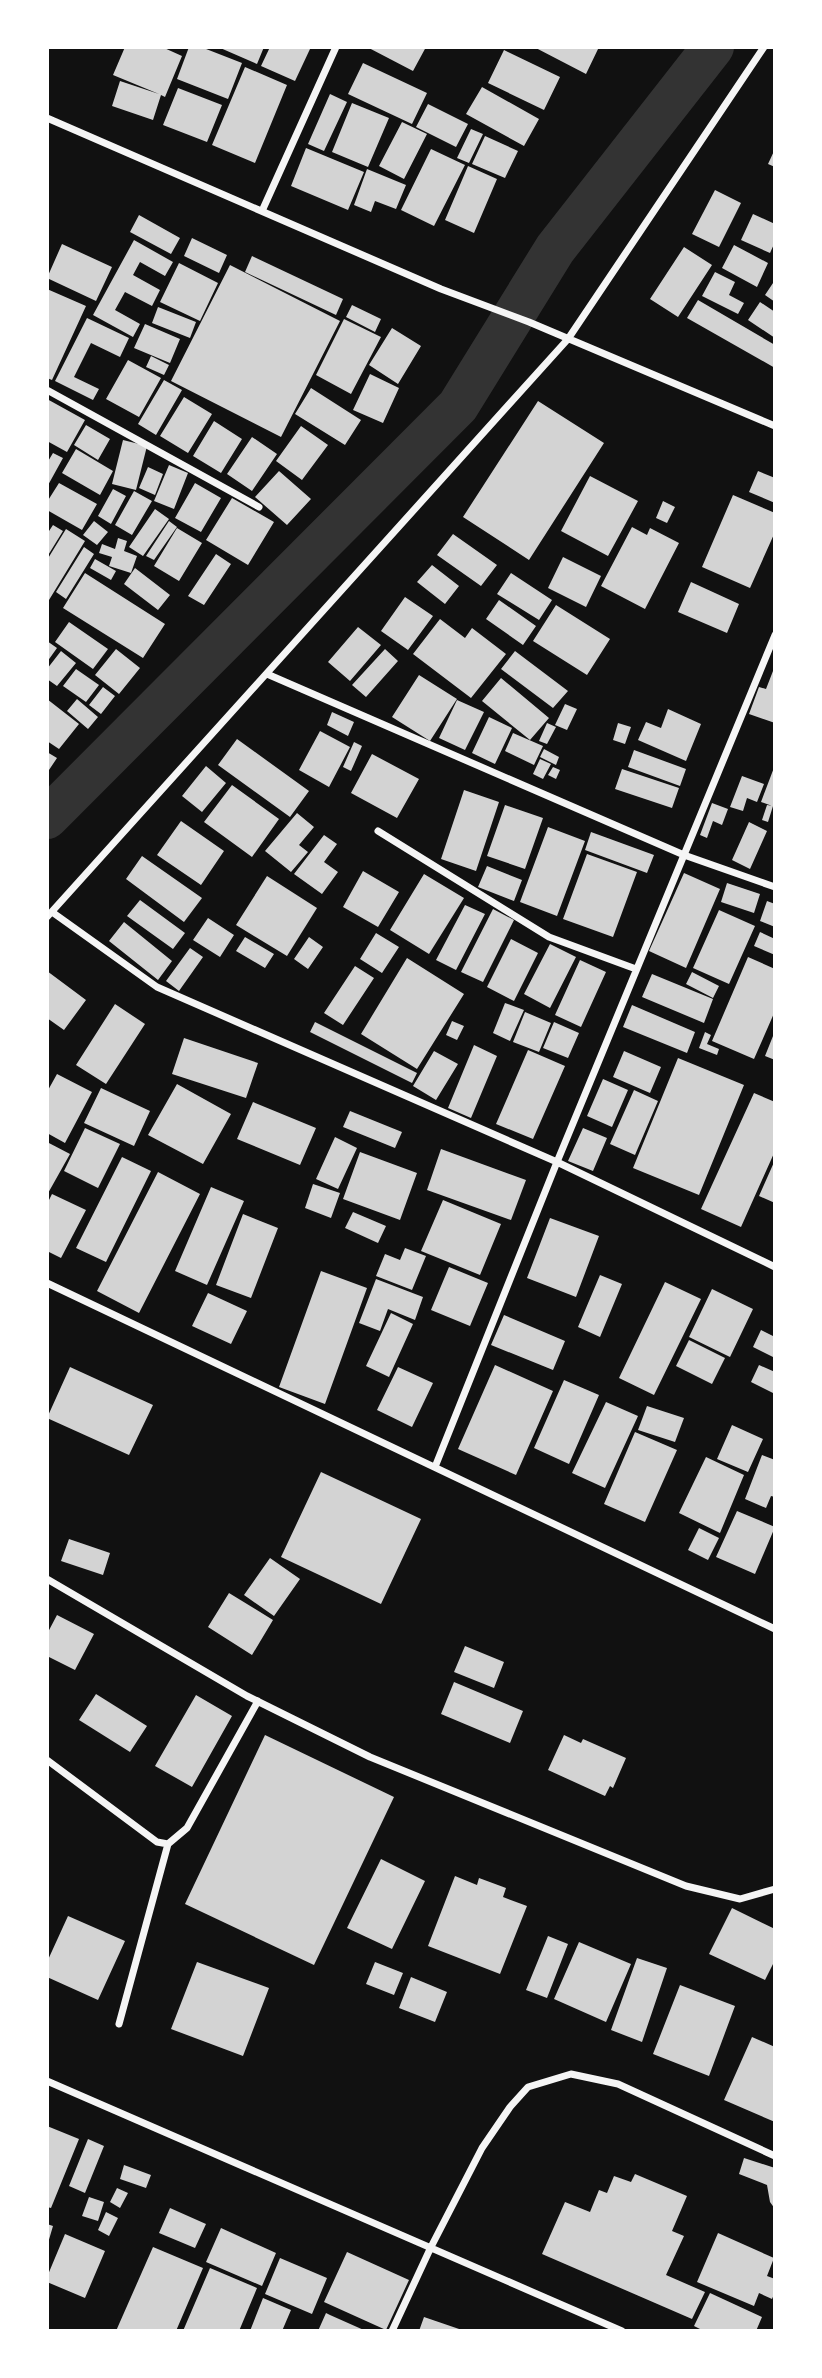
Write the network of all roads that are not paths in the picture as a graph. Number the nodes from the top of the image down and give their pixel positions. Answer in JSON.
{"nodes":[{"id":1,"x":336,"y":47,"type":"edge"},
{"id":2,"x":764,"y":47,"type":"edge"},
{"id":3,"x":47,"y":118,"type":"edge"},
{"id":4,"x":262,"y":211,"type":"junction"},
{"id":5,"x":568,"y":339,"type":"junction"},
{"id":6,"x":47,"y":390,"type":"edge"},
{"id":7,"x":775,"y":426,"type":"edge"},
{"id":8,"x":259,"y":507,"type":"dead end"},
{"id":9,"x":775,"y":635,"type":"edge"},
{"id":10,"x":267,"y":674,"type":"junction"},
{"id":11,"x":378,"y":831,"type":"dead end"},
{"id":12,"x":684,"y":855,"type":"junction"},
{"id":13,"x":775,"y":887,"type":"edge"},
{"id":14,"x":49,"y":914,"type":"edge"},
{"id":15,"x":636,"y":969,"type":"junction"},
{"id":16,"x":556,"y":1162,"type":"junction"},
{"id":17,"x":775,"y":1267,"type":"edge"},
{"id":18,"x":47,"y":1283,"type":"edge"},
{"id":19,"x":435,"y":1467,"type":"junction"},
{"id":20,"x":47,"y":1579,"type":"edge"},
{"id":21,"x":775,"y":1629,"type":"edge"},
{"id":22,"x":258,"y":1701,"type":"junction"},
{"id":23,"x":47,"y":1760,"type":"edge"},
{"id":24,"x":168,"y":1844,"type":"junction"},
{"id":25,"x":775,"y":1889,"type":"edge"},
{"id":26,"x":119,"y":2024,"type":"dead end"},
{"id":27,"x":47,"y":2081,"type":"edge"},
{"id":28,"x":775,"y":2156,"type":"edge"},
{"id":29,"x":430,"y":2248,"type":"junction"},
{"id":30,"x":392,"y":2331,"type":"edge"},
{"id":31,"x":622,"y":2331,"type":"edge"}],
"edges":[{"from":1,"to":4,"type":"street"},
{"from":2,"to":5,"type":"street"},
{"from":3,"to":4,"type":"street"},
{"from":4,"to":5,"type":"street"},
{"from":5,"to":7,"type":"street"},
{"from":5,"to":10,"type":"street"},
{"from":6,"to":8,"type":"street"},
{"from":9,"to":12,"type":"street"},
{"from":10,"to":12,"type":"street"},
{"from":10,"to":14,"type":"street"},
{"from":11,"to":15,"type":"street"},
{"from":12,"to":13,"type":"street"},
{"from":12,"to":15,"type":"street"},
{"from":14,"to":16,"type":"street"},
{"from":15,"to":16,"type":"street"},
{"from":16,"to":17,"type":"street"},
{"from":16,"to":19,"type":"street"},
{"from":18,"to":19,"type":"street"},
{"from":19,"to":21,"type":"street"},
{"from":20,"to":22,"type":"street"},
{"from":22,"to":24,"type":"street"},
{"from":22,"to":25,"type":"street"},
{"from":23,"to":24,"type":"street"},
{"from":24,"to":26,"type":"street"},
{"from":27,"to":29,"type":"street"},
{"from":28,"to":29,"type":"street"},
{"from":29,"to":30,"type":"street"},
{"from":29,"to":31,"type":"street"}]}
